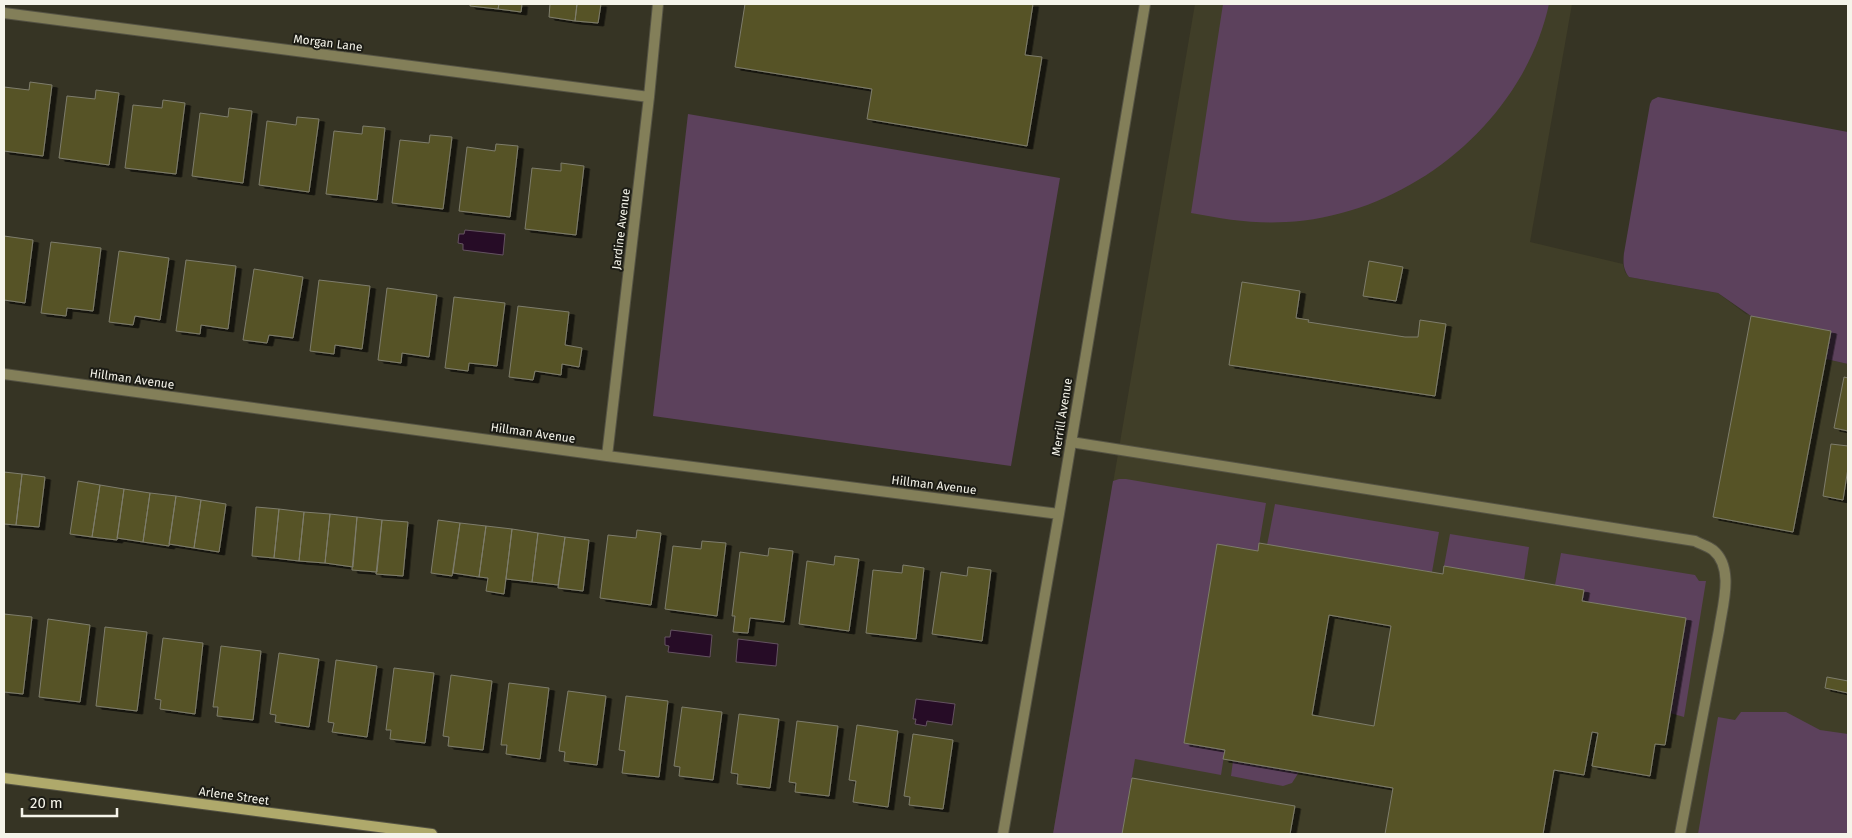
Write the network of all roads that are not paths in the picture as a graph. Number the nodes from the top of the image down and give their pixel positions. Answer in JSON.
{"nodes":[{"id":1,"x":658,"y":4,"type":"edge"},
{"id":2,"x":1145,"y":4,"type":"edge"},
{"id":3,"x":4,"y":13,"type":"edge"},
{"id":4,"x":648,"y":97,"type":"junction"},
{"id":5,"x":4,"y":374,"type":"edge"},
{"id":6,"x":1071,"y":442,"type":"junction"},
{"id":7,"x":607,"y":456,"type":"junction"},
{"id":8,"x":1059,"y":514,"type":"junction"},
{"id":9,"x":4,"y":778,"type":"edge"},
{"id":10,"x":432,"y":834,"type":"edge"},
{"id":11,"x":1003,"y":834,"type":"edge"},
{"id":12,"x":1680,"y":834,"type":"edge"}],
"edges":[{"from":1,"to":4,"type":"street","name":"Jardine Avenue"},
{"from":2,"to":6,"type":"street","name":"Merrill Avenue"},
{"from":3,"to":4,"type":"street","name":"Morgan Lane"},
{"from":4,"to":7,"type":"street","name":"Jardine Avenue"},
{"from":5,"to":7,"type":"street","name":"Hillman Avenue"},
{"from":6,"to":8,"type":"street","name":"Merrill Avenue"},
{"from":6,"to":12,"type":"street"},
{"from":7,"to":8,"type":"street","name":"Hillman Avenue"},
{"from":8,"to":11,"type":"street","name":"Merrill Avenue"},
{"from":9,"to":10,"type":"street","name":"Arlene Street"}]}
